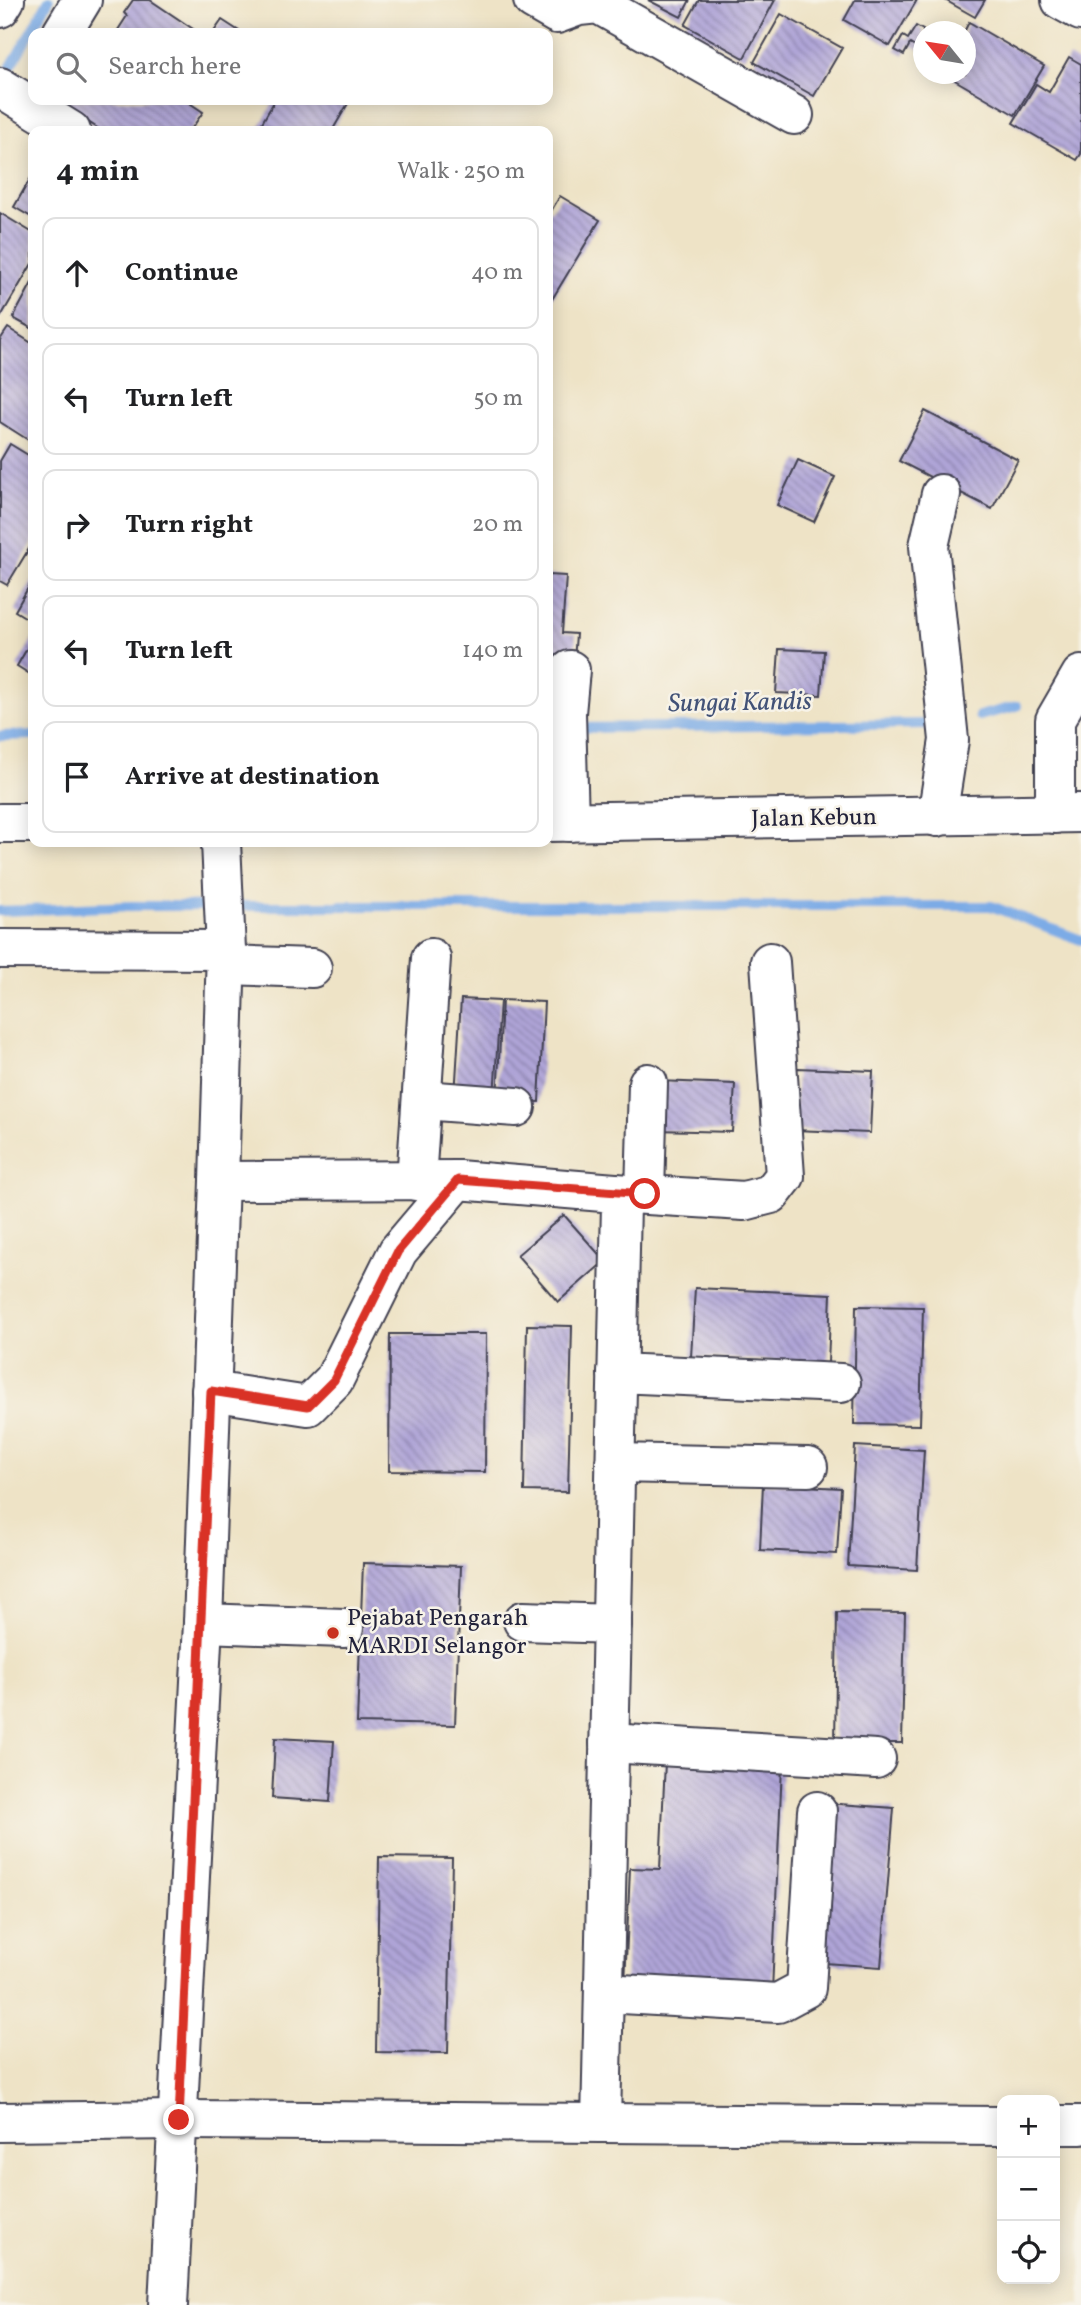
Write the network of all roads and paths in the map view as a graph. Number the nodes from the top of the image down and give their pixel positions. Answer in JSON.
{"nodes":[{"id":1,"x":5,"y":0,"type":"edge"},
{"id":2,"x":82,"y":0,"type":"edge"},
{"id":3,"x":533,"y":0,"type":"edge"},
{"id":4,"x":1060,"y":0,"type":"edge"},
{"id":5,"x":0,"y":8,"type":"edge"},
{"id":6,"x":1081,"y":11,"type":"edge"},
{"id":7,"x":65,"y":28,"type":"edge"},
{"id":8,"x":33,"y":105,"type":"edge"},
{"id":9,"x":794,"y":115,"type":"dead end"},
{"id":10,"x":64,"y":126,"type":"edge"},
{"id":11,"x":941,"y":494,"type":"dead end"},
{"id":12,"x":570,"y":670,"type":"dead end"},
{"id":13,"x":1081,"y":676,"type":"edge"},
{"id":14,"x":1068,"y":814,"type":"edge"},
{"id":15,"x":937,"y":817,"type":"junction"},
{"id":16,"x":558,"y":822,"type":"edge"},
{"id":17,"x":0,"y":823,"type":"edge"},
{"id":18,"x":28,"y":823,"type":"edge"},
{"id":19,"x":222,"y":860,"type":"edge"},
{"id":20,"x":226,"y":947,"type":"junction"},
{"id":21,"x":0,"y":949,"type":"edge"},
{"id":22,"x":431,"y":958,"type":"dead end"},
{"id":23,"x":770,"y":962,"type":"dead end"},
{"id":24,"x":312,"y":968,"type":"dead end"},
{"id":25,"x":648,"y":1083,"type":"dead end"},
{"id":26,"x":423,"y":1100,"type":"junction"},
{"id":27,"x":516,"y":1107,"type":"dead end"},
{"id":28,"x":458,"y":1180,"type":"junction"},
{"id":29,"x":219,"y":1181,"type":"junction"},
{"id":30,"x":416,"y":1181,"type":"junction"},
{"id":31,"x":630,"y":1194,"type":"junction"},
{"id":32,"x":617,"y":1373,"type":"junction"},
{"id":33,"x":841,"y":1383,"type":"dead end"},
{"id":34,"x":211,"y":1391,"type":"junction"},
{"id":35,"x":615,"y":1463,"type":"junction"},
{"id":36,"x":808,"y":1467,"type":"dead end"},
{"id":37,"x":523,"y":1620,"type":"dead end"},
{"id":38,"x":202,"y":1623,"type":"junction"},
{"id":39,"x":612,"y":1624,"type":"junction"},
{"id":40,"x":344,"y":1628,"type":"dead end"},
{"id":41,"x":609,"y":1743,"type":"junction"},
{"id":42,"x":876,"y":1759,"type":"dead end"},
{"id":43,"x":817,"y":1811,"type":"dead end"},
{"id":44,"x":604,"y":1993,"type":"junction"},
{"id":45,"x":179,"y":2120,"type":"junction"},
{"id":46,"x":0,"y":2122,"type":"edge"},
{"id":47,"x":601,"y":2123,"type":"junction"},
{"id":48,"x":1060,"y":2125,"type":"edge"},
{"id":49,"x":1081,"y":2125,"type":"edge"},
{"id":50,"x":997,"y":2126,"type":"edge"},
{"id":51,"x":168,"y":2305,"type":"edge"}],
"edges":[{"from":1,"to":5,"type":"street"},
{"from":2,"to":7,"type":"street"},
{"from":3,"to":9,"type":"street"},
{"from":4,"to":6,"type":"street"},
{"from":8,"to":10,"type":"street"},
{"from":11,"to":15,"type":"street"},
{"from":12,"to":16,"type":"street"},
{"from":13,"to":14,"type":"street"},
{"from":14,"to":15,"type":"street","name":"Jalan Kebun"},
{"from":15,"to":16,"type":"street","name":"Jalan Kebun"},
{"from":17,"to":18,"type":"street"},
{"from":19,"to":20,"type":"street"},
{"from":20,"to":21,"type":"street"},
{"from":20,"to":24,"type":"street"},
{"from":20,"to":29,"type":"street"},
{"from":22,"to":26,"type":"street"},
{"from":23,"to":31,"type":"street"},
{"from":25,"to":31,"type":"street"},
{"from":26,"to":27,"type":"street"},
{"from":26,"to":30,"type":"street"},
{"from":28,"to":30,"type":"street"},
{"from":28,"to":31,"type":"street"},
{"from":28,"to":34,"type":"street"},
{"from":29,"to":30,"type":"street"},
{"from":29,"to":34,"type":"street"},
{"from":31,"to":32,"type":"street"},
{"from":32,"to":33,"type":"street"},
{"from":32,"to":35,"type":"street"},
{"from":34,"to":38,"type":"street"},
{"from":35,"to":36,"type":"street"},
{"from":35,"to":39,"type":"street"},
{"from":37,"to":39,"type":"street"},
{"from":38,"to":40,"type":"street"},
{"from":38,"to":45,"type":"street"},
{"from":39,"to":41,"type":"street"},
{"from":41,"to":42,"type":"street"},
{"from":41,"to":44,"type":"street"},
{"from":43,"to":44,"type":"street"},
{"from":44,"to":47,"type":"street"},
{"from":45,"to":46,"type":"street"},
{"from":45,"to":47,"type":"street"},
{"from":45,"to":51,"type":"street"},
{"from":47,"to":50,"type":"street"},
{"from":48,"to":49,"type":"street"}]}
